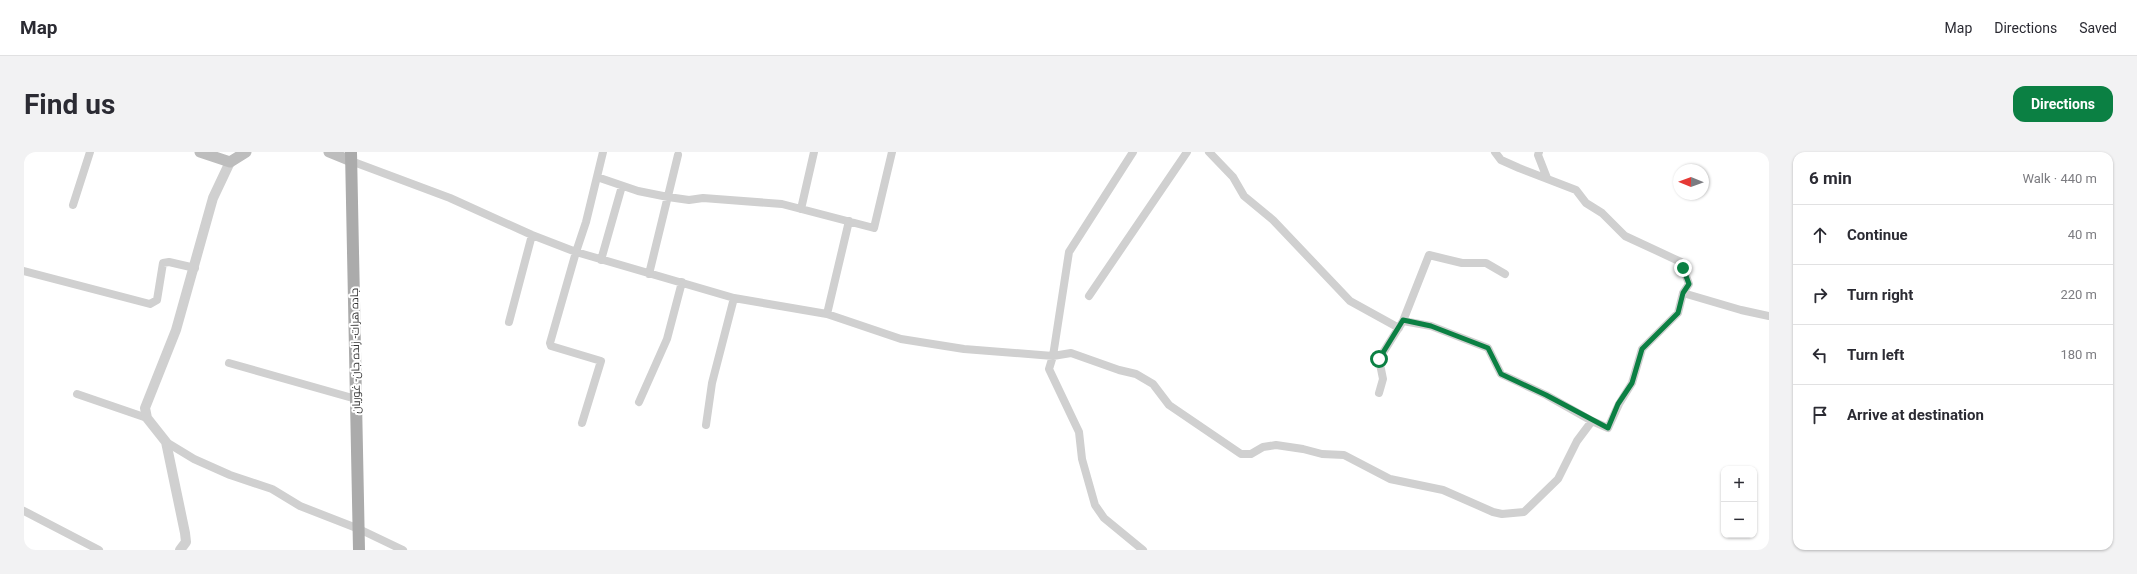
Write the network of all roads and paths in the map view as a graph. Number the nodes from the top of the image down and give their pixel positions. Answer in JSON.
{"nodes":[{"id":1,"x":90,"y":152,"type":"edge"},
{"id":2,"x":200,"y":152,"type":"edge"},
{"id":3,"x":246,"y":152,"type":"edge"},
{"id":4,"x":329,"y":152,"type":"edge"},
{"id":5,"x":603,"y":152,"type":"edge"},
{"id":6,"x":814,"y":152,"type":"edge"},
{"id":7,"x":892,"y":152,"type":"edge"},
{"id":8,"x":1133,"y":152,"type":"edge"},
{"id":9,"x":1187,"y":152,"type":"edge"},
{"id":10,"x":1209,"y":152,"type":"edge"},
{"id":11,"x":1495,"y":152,"type":"edge"},
{"id":12,"x":1539,"y":152,"type":"edge"},
{"id":13,"x":678,"y":155,"type":"dead end"},
{"id":14,"x":351,"y":156,"type":"edge"},
{"id":15,"x":230,"y":162,"type":"junction"},
{"id":16,"x":597,"y":177,"type":"junction"},
{"id":17,"x":1547,"y":178,"type":"junction"},
{"id":18,"x":622,"y":186,"type":"junction"},
{"id":19,"x":668,"y":197,"type":"junction"},
{"id":20,"x":73,"y":206,"type":"dead end"},
{"id":21,"x":801,"y":209,"type":"junction"},
{"id":22,"x":849,"y":221,"type":"junction"},
{"id":23,"x":532,"y":235,"type":"junction"},
{"id":24,"x":576,"y":252,"type":"junction"},
{"id":25,"x":602,"y":260,"type":"junction"},
{"id":26,"x":195,"y":268,"type":"junction"},
{"id":27,"x":24,"y":271,"type":"edge"},
{"id":28,"x":649,"y":274,"type":"junction"},
{"id":29,"x":1505,"y":274,"type":"dead end"},
{"id":30,"x":682,"y":282,"type":"junction"},
{"id":31,"x":1683,"y":293,"type":"junction"},
{"id":32,"x":1089,"y":296,"type":"dead end"},
{"id":33,"x":734,"y":298,"type":"junction"},
{"id":34,"x":827,"y":314,"type":"junction"},
{"id":35,"x":1769,"y":316,"type":"edge"},
{"id":36,"x":1403,"y":320,"type":"junction"},
{"id":37,"x":509,"y":322,"type":"dead end"},
{"id":38,"x":1399,"y":328,"type":"junction"},
{"id":39,"x":1053,"y":356,"type":"junction"},
{"id":40,"x":229,"y":363,"type":"dead end"},
{"id":41,"x":1379,"y":393,"type":"dead end"},
{"id":42,"x":77,"y":394,"type":"dead end"},
{"id":43,"x":356,"y":399,"type":"junction"},
{"id":44,"x":639,"y":402,"type":"dead end"},
{"id":45,"x":147,"y":418,"type":"junction"},
{"id":46,"x":1592,"y":421,"type":"junction"},
{"id":47,"x":582,"y":424,"type":"dead end"},
{"id":48,"x":706,"y":425,"type":"dead end"},
{"id":49,"x":166,"y":442,"type":"junction"},
{"id":50,"x":24,"y":511,"type":"edge"},
{"id":51,"x":359,"y":529,"type":"junction"},
{"id":52,"x":99,"y":550,"type":"edge"},
{"id":53,"x":180,"y":550,"type":"edge"},
{"id":54,"x":359,"y":550,"type":"edge"},
{"id":55,"x":403,"y":550,"type":"edge"},
{"id":56,"x":1143,"y":550,"type":"edge"}],
"edges":[{"from":1,"to":20,"type":"street"},
{"from":2,"to":15,"type":"main road"},
{"from":3,"to":15,"type":"main road"},
{"from":4,"to":14,"type":"main road"},
{"from":5,"to":16,"type":"street"},
{"from":6,"to":21,"type":"street"},
{"from":7,"to":22,"type":"street"},
{"from":8,"to":39,"type":"street"},
{"from":9,"to":32,"type":"street"},
{"from":10,"to":38,"type":"street"},
{"from":11,"to":17,"type":"street"},
{"from":12,"to":17,"type":"street"},
{"from":13,"to":19,"type":"street"},
{"from":14,"to":23,"type":"street"},
{"from":14,"to":43,"type":"main road","name":"جاده هرات- زنده جان- غوریان"},
{"from":15,"to":26,"type":"street"},
{"from":16,"to":18,"type":"street"},
{"from":16,"to":24,"type":"street"},
{"from":17,"to":31,"type":"street"},
{"from":18,"to":19,"type":"street"},
{"from":18,"to":25,"type":"street"},
{"from":19,"to":21,"type":"street"},
{"from":19,"to":28,"type":"street"},
{"from":21,"to":22,"type":"street"},
{"from":22,"to":34,"type":"street"},
{"from":23,"to":24,"type":"street"},
{"from":23,"to":37,"type":"street"},
{"from":24,"to":25,"type":"street"},
{"from":24,"to":47,"type":"street"},
{"from":25,"to":28,"type":"street"},
{"from":26,"to":27,"type":"street"},
{"from":26,"to":45,"type":"street"},
{"from":28,"to":30,"type":"street"},
{"from":29,"to":36,"type":"street"},
{"from":30,"to":33,"type":"street"},
{"from":30,"to":44,"type":"street"},
{"from":31,"to":35,"type":"street"},
{"from":31,"to":46,"type":"street"},
{"from":33,"to":34,"type":"street"},
{"from":33,"to":48,"type":"street"},
{"from":34,"to":39,"type":"street"},
{"from":36,"to":38,"type":"street"},
{"from":36,"to":46,"type":"street"},
{"from":38,"to":41,"type":"street"},
{"from":39,"to":46,"type":"street"},
{"from":39,"to":56,"type":"street"},
{"from":40,"to":43,"type":"street"},
{"from":42,"to":45,"type":"street"},
{"from":43,"to":51,"type":"main road","name":"جاده هرات- زنده جان- غوریان"},
{"from":45,"to":49,"type":"street"},
{"from":49,"to":51,"type":"street"},
{"from":49,"to":53,"type":"street"},
{"from":50,"to":52,"type":"street"},
{"from":51,"to":54,"type":"main road","name":"جاده هرات- زنده جان- غوریان"},
{"from":51,"to":55,"type":"street"}]}
